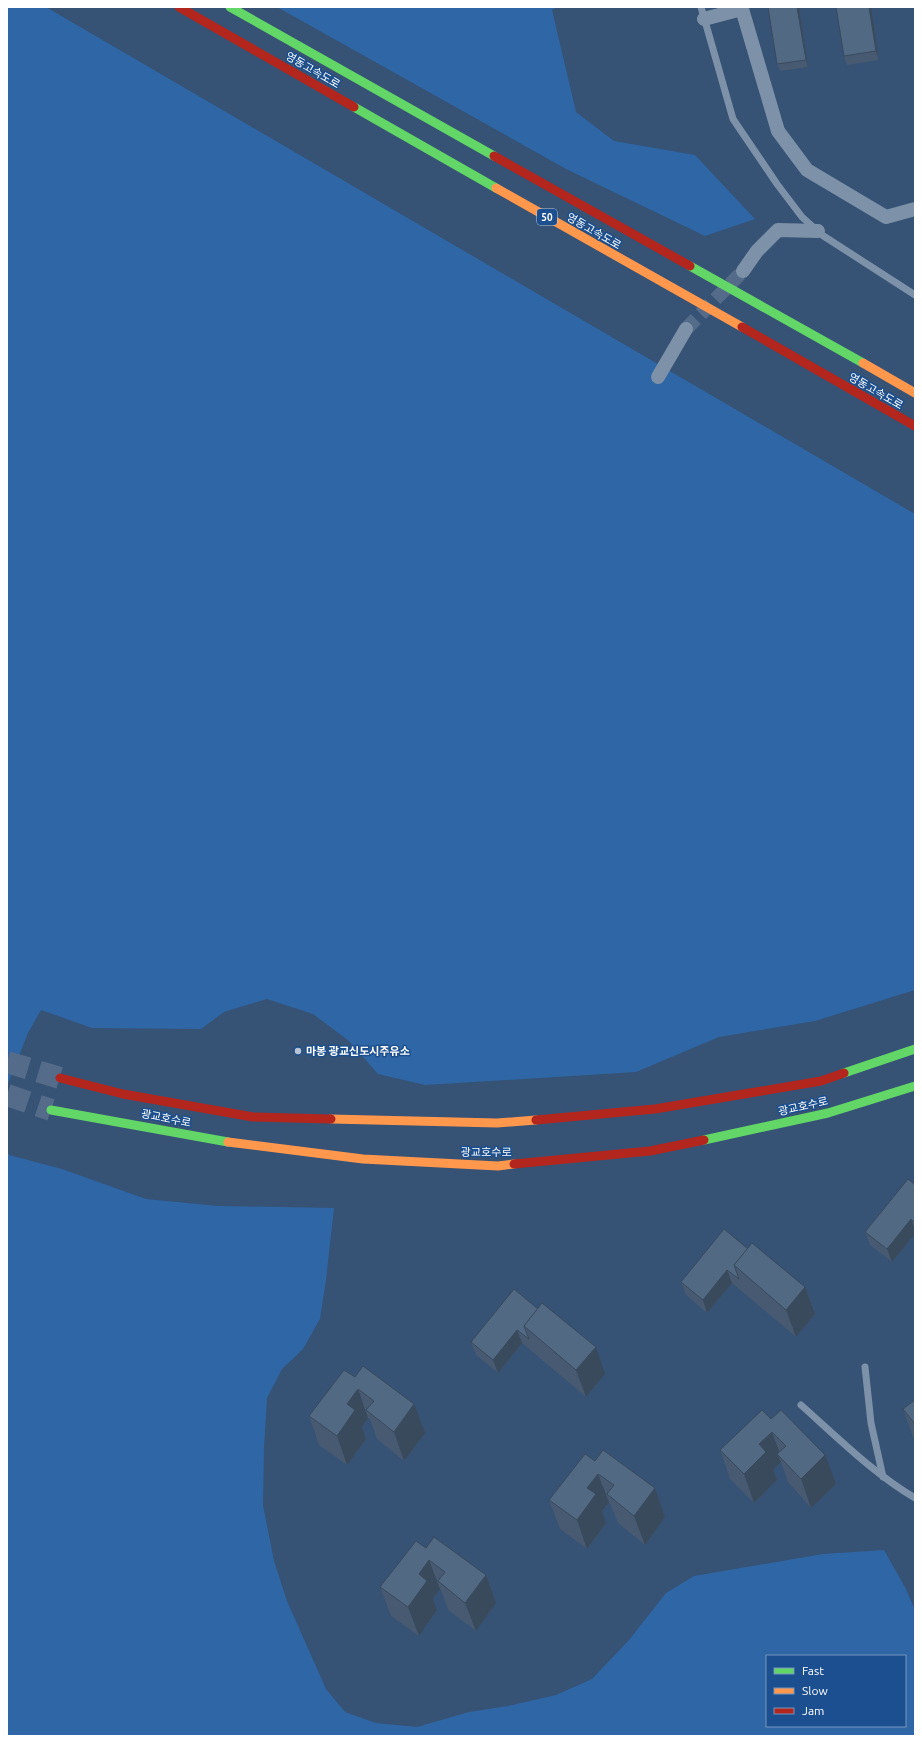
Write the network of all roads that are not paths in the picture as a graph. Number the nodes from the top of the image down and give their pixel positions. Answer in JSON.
{"nodes":[{"id":1,"x":179,"y":7,"type":"edge"},
{"id":2,"x":230,"y":7,"type":"edge"},
{"id":3,"x":702,"y":13,"type":"edge"},
{"id":4,"x":915,"y":209,"type":"edge"},
{"id":5,"x":818,"y":231,"type":"junction"},
{"id":6,"x":743,"y":271,"type":"tunnel mouth"},
{"id":7,"x":915,"y":295,"type":"edge"},
{"id":8,"x":686,"y":329,"type":"tunnel mouth"},
{"id":9,"x":658,"y":377,"type":"dead end"},
{"id":10,"x":915,"y":393,"type":"edge"},
{"id":11,"x":915,"y":426,"type":"edge"},
{"id":12,"x":915,"y":1049,"type":"edge"},
{"id":13,"x":60,"y":1078,"type":"tunnel mouth"},
{"id":14,"x":915,"y":1086,"type":"edge"},
{"id":15,"x":51,"y":1110,"type":"tunnel mouth"},
{"id":16,"x":865,"y":1367,"type":"dead end"},
{"id":17,"x":802,"y":1405,"type":"dead end"},
{"id":18,"x":883,"y":1477,"type":"junction"},
{"id":19,"x":915,"y":1498,"type":"edge"}],
"edges":[{"from":1,"to":11,"type":"highway","name":"영동고속도로","number":"50"},
{"from":2,"to":10,"type":"highway","name":"영동고속도로","number":"50"},
{"from":3,"to":4,"type":"street"},
{"from":3,"to":5,"type":"lane"},
{"from":5,"to":6,"type":"street"},
{"from":5,"to":7,"type":"lane"},
{"from":8,"to":9,"type":"street"},
{"from":12,"to":13,"type":"highway","name":"광교호수로"},
{"from":14,"to":15,"type":"highway","name":"광교호수로"},
{"from":16,"to":18,"type":"lane"},
{"from":17,"to":18,"type":"lane"},
{"from":18,"to":19,"type":"lane"}]}
